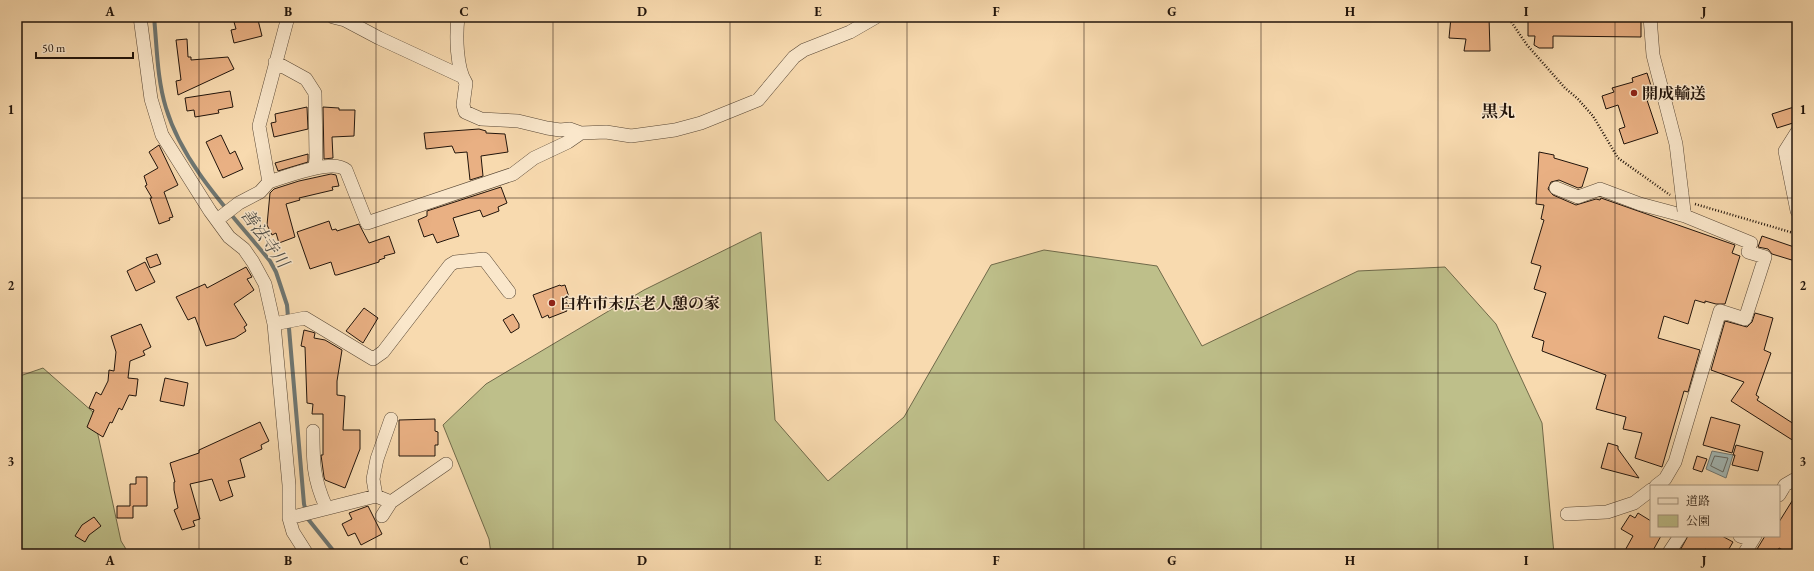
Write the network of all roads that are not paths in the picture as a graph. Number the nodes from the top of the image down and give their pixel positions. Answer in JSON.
{"nodes":[{"id":1,"x":140,"y":17,"type":"edge"},
{"id":2,"x":288,"y":17,"type":"edge"},
{"id":3,"x":333,"y":17,"type":"edge"},
{"id":4,"x":458,"y":17,"type":"edge"},
{"id":5,"x":876,"y":17,"type":"edge"},
{"id":6,"x":1650,"y":17,"type":"edge"},
{"id":7,"x":275,"y":62,"type":"junction"},
{"id":8,"x":461,"y":76,"type":"junction"},
{"id":9,"x":1797,"y":132,"type":"edge"},
{"id":10,"x":581,"y":133,"type":"junction"},
{"id":11,"x":315,"y":168,"type":"junction"},
{"id":12,"x":269,"y":182,"type":"junction"},
{"id":13,"x":1556,"y":188,"type":"dead end"},
{"id":14,"x":1688,"y":210,"type":"junction"},
{"id":15,"x":1797,"y":211,"type":"edge"},
{"id":16,"x":219,"y":218,"type":"junction"},
{"id":17,"x":509,"y":292,"type":"dead end"},
{"id":18,"x":276,"y":324,"type":"junction"},
{"id":19,"x":391,"y":419,"type":"dead end"},
{"id":20,"x":312,"y":431,"type":"dead end"},
{"id":21,"x":446,"y":464,"type":"dead end"},
{"id":22,"x":1797,"y":478,"type":"edge"},
{"id":23,"x":1657,"y":485,"type":"edge"},
{"id":24,"x":1650,"y":491,"type":"edge"},
{"id":25,"x":1780,"y":493,"type":"edge"},
{"id":26,"x":376,"y":496,"type":"junction"},
{"id":27,"x":391,"y":502,"type":"junction"},
{"id":28,"x":323,"y":508,"type":"junction"},
{"id":29,"x":1567,"y":514,"type":"dead end"},
{"id":30,"x":382,"y":516,"type":"dead end"},
{"id":31,"x":293,"y":517,"type":"junction"},
{"id":32,"x":1679,"y":537,"type":"edge"},
{"id":33,"x":1749,"y":537,"type":"edge"},
{"id":34,"x":307,"y":554,"type":"edge"},
{"id":35,"x":1668,"y":554,"type":"edge"},
{"id":36,"x":1744,"y":554,"type":"edge"}],
"edges":[{"from":1,"to":16,"type":"street"},
{"from":2,"to":7,"type":"street"},
{"from":3,"to":8,"type":"street"},
{"from":4,"to":8,"type":"street"},
{"from":5,"to":10,"type":"street"},
{"from":6,"to":14,"type":"street","bridge":true},
{"from":7,"to":11,"type":"street"},
{"from":7,"to":12,"type":"street"},
{"from":8,"to":10,"type":"street"},
{"from":9,"to":15,"type":"street"},
{"from":10,"to":11,"type":"street"},
{"from":11,"to":12,"type":"street"},
{"from":12,"to":16,"type":"street"},
{"from":13,"to":14,"type":"street"},
{"from":14,"to":23,"type":"street"},
{"from":16,"to":18,"type":"street"},
{"from":17,"to":18,"type":"street"},
{"from":18,"to":31,"type":"street"},
{"from":19,"to":26,"type":"street"},
{"from":20,"to":28,"type":"street"},
{"from":21,"to":27,"type":"street"},
{"from":22,"to":25,"type":"street"},
{"from":24,"to":29,"type":"street"},
{"from":26,"to":27,"type":"street"},
{"from":26,"to":28,"type":"street"},
{"from":27,"to":30,"type":"street"},
{"from":28,"to":31,"type":"street"},
{"from":31,"to":34,"type":"street"},
{"from":32,"to":35,"type":"street"},
{"from":33,"to":36,"type":"street"}]}
